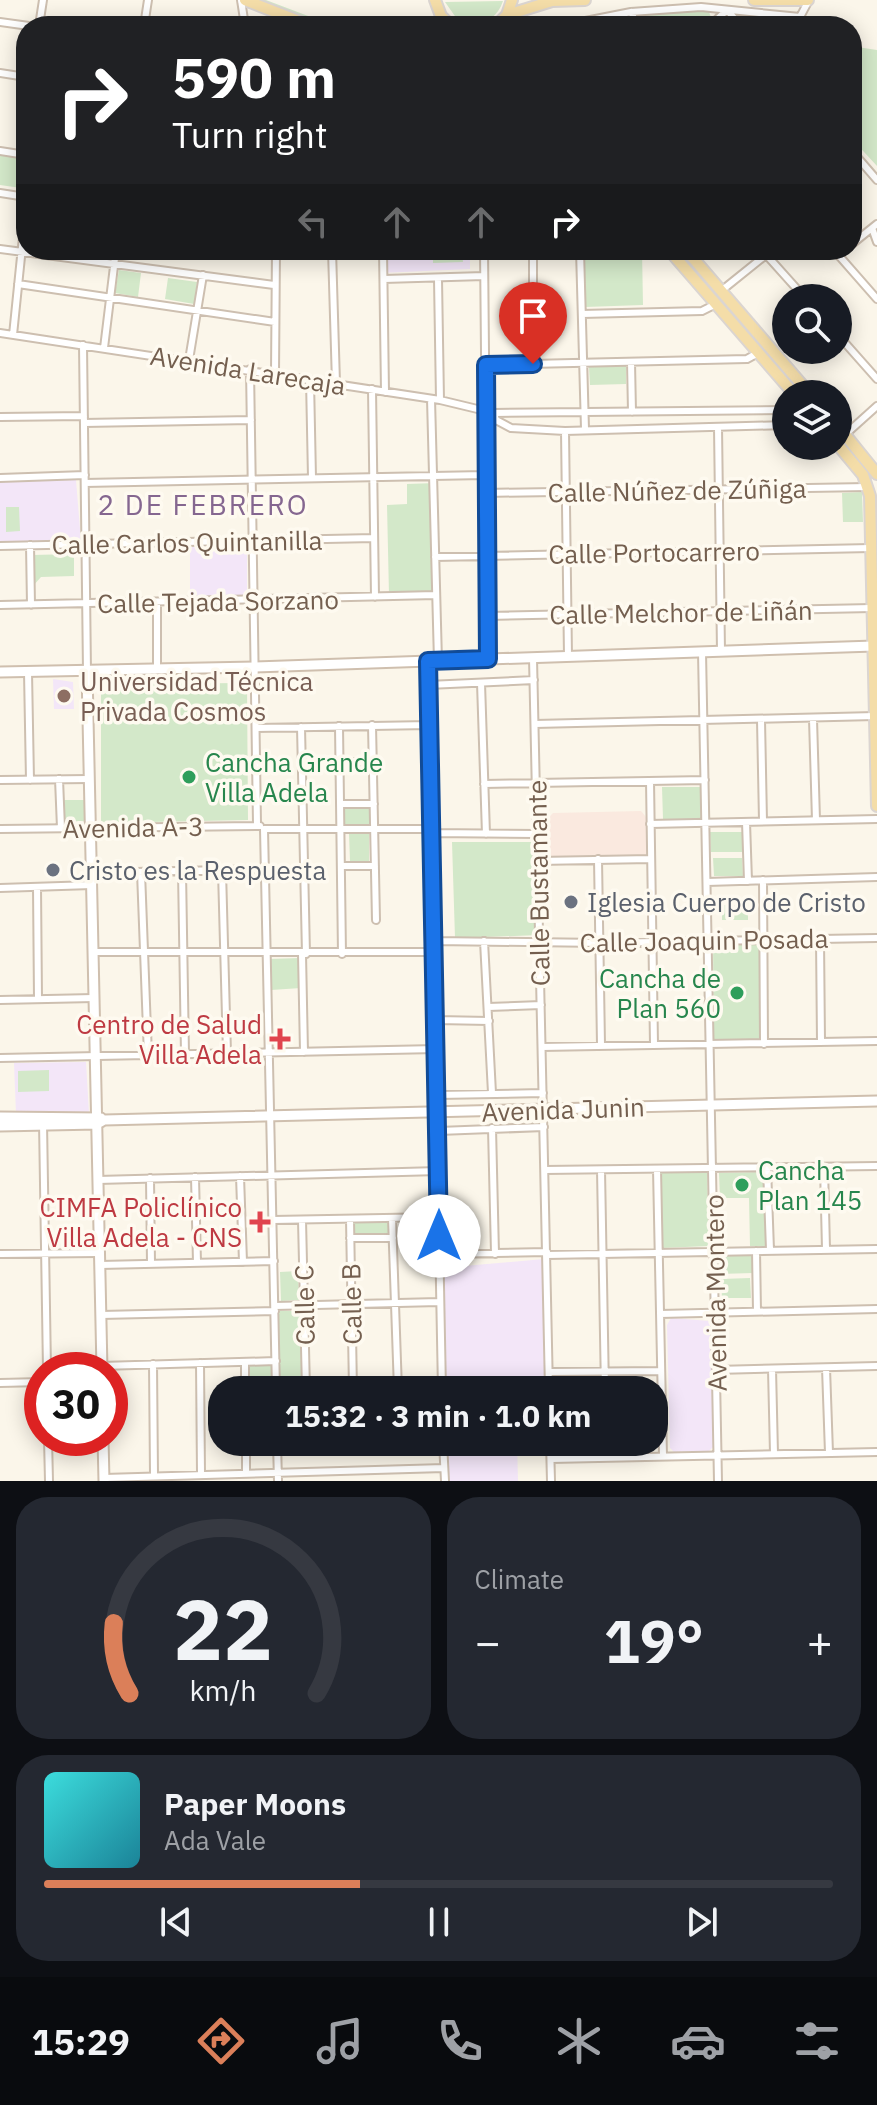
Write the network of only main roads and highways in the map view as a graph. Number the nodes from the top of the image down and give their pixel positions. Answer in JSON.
{"nodes":[{"id":1,"x":243,"y":0,"type":"edge"},
{"id":2,"x":585,"y":0,"type":"edge"},
{"id":3,"x":754,"y":0,"type":"edge"},
{"id":4,"x":809,"y":0,"type":"edge"},
{"id":5,"x":285,"y":16,"type":"edge"},
{"id":6,"x":505,"y":16,"type":"edge"},
{"id":7,"x":678,"y":260,"type":"edge"},
{"id":8,"x":695,"y":260,"type":"edge"},
{"id":9,"x":782,"y":380,"type":"edge"},
{"id":10,"x":798,"y":380,"type":"edge"},
{"id":11,"x":852,"y":448,"type":"edge"},
{"id":12,"x":852,"y":458,"type":"edge"},
{"id":13,"x":876,"y":471,"type":"edge"},
{"id":14,"x":876,"y":646,"type":"edge"},
{"id":15,"x":875,"y":716,"type":"edge"},
{"id":16,"x":877,"y":806,"type":"edge"}],
"edges":[{"from":1,"to":5,"type":"main road"},
{"from":2,"to":6,"type":"main road"},
{"from":3,"to":4,"type":"main road"},
{"from":7,"to":9,"type":"main road"},
{"from":8,"to":10,"type":"main road"},
{"from":11,"to":13,"type":"main road"},
{"from":12,"to":14,"type":"main road"},
{"from":14,"to":15,"type":"main road"},
{"from":15,"to":16,"type":"main road"}]}
